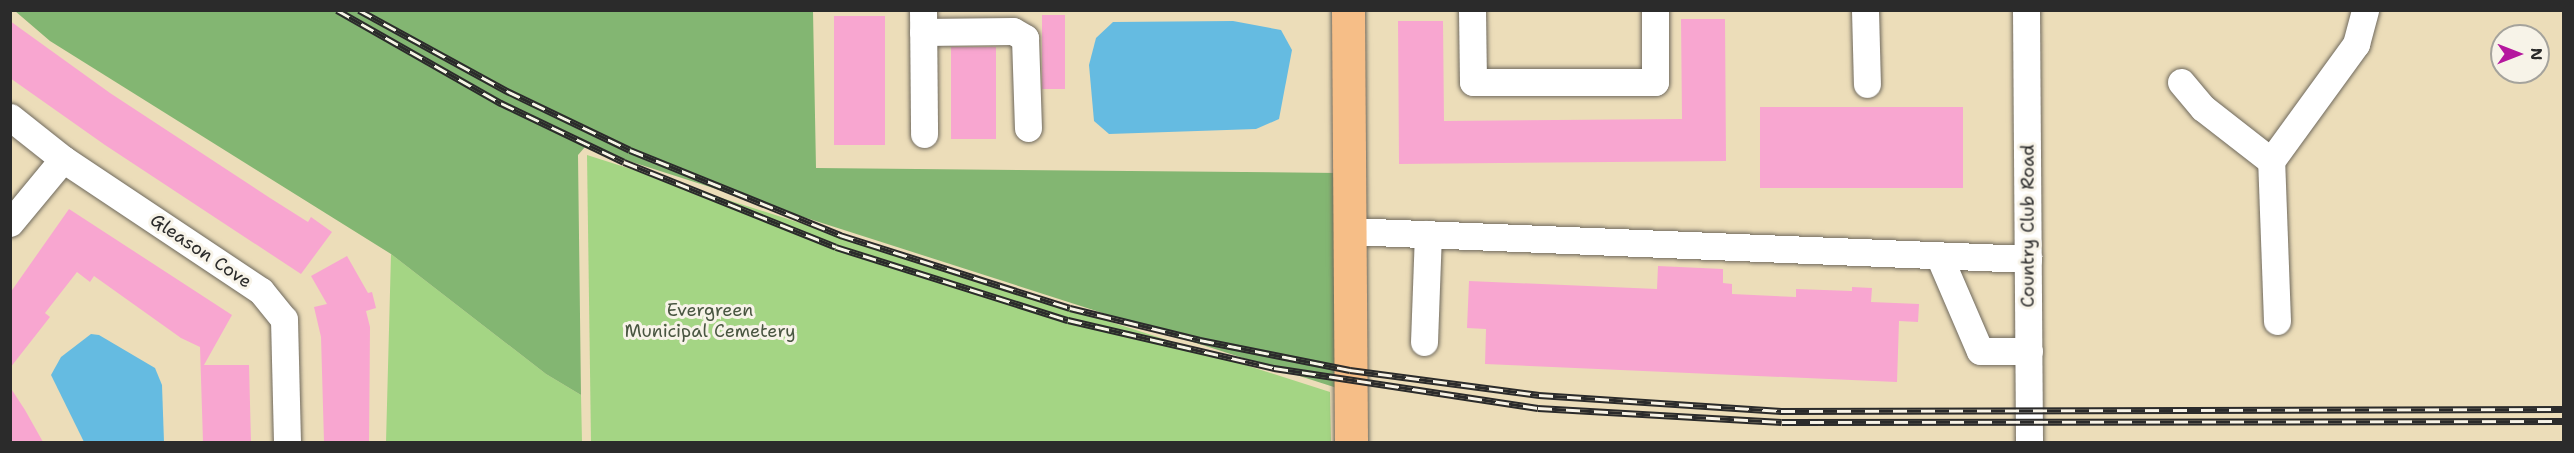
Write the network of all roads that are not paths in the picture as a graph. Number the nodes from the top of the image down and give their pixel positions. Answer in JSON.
{"nodes":[{"id":1,"x":1348,"y":10,"type":"edge"},
{"id":2,"x":1472,"y":10,"type":"edge"},
{"id":3,"x":1655,"y":10,"type":"edge"},
{"id":4,"x":1865,"y":10,"type":"edge"},
{"id":5,"x":2026,"y":10,"type":"edge"},
{"id":6,"x":2365,"y":10,"type":"edge"},
{"id":7,"x":923,"y":21,"type":"edge"},
{"id":8,"x":2181,"y":81,"type":"dead end"},
{"id":9,"x":1867,"y":84,"type":"dead end"},
{"id":10,"x":10,"y":117,"type":"edge"},
{"id":11,"x":1029,"y":128,"type":"dead end"},
{"id":12,"x":924,"y":134,"type":"dead end"},
{"id":13,"x":63,"y":159,"type":"junction"},
{"id":14,"x":2271,"y":161,"type":"junction"},
{"id":15,"x":10,"y":223,"type":"edge"},
{"id":16,"x":1350,"y":231,"type":"junction"},
{"id":17,"x":1428,"y":234,"type":"junction"},
{"id":18,"x":1939,"y":256,"type":"junction"},
{"id":19,"x":2028,"y":259,"type":"junction"},
{"id":20,"x":2277,"y":321,"type":"dead end"},
{"id":21,"x":1424,"y":342,"type":"dead end"},
{"id":22,"x":2029,"y":351,"type":"junction"},
{"id":23,"x":287,"y":442,"type":"edge"},
{"id":24,"x":1351,"y":442,"type":"edge"},
{"id":25,"x":2029,"y":442,"type":"edge"}],
"edges":[{"from":1,"to":16,"type":"main road"},
{"from":2,"to":3,"type":"street"},
{"from":4,"to":9,"type":"street"},
{"from":5,"to":19,"type":"street","name":"Country Club Road"},
{"from":6,"to":14,"type":"street"},
{"from":7,"to":11,"type":"street"},
{"from":7,"to":12,"type":"street"},
{"from":8,"to":14,"type":"street"},
{"from":10,"to":13,"type":"street","name":"Gleason Cove"},
{"from":13,"to":15,"type":"street"},
{"from":13,"to":23,"type":"street","name":"Gleason Cove"},
{"from":14,"to":20,"type":"street"},
{"from":16,"to":17,"type":"street"},
{"from":16,"to":24,"type":"main road"},
{"from":17,"to":18,"type":"street"},
{"from":17,"to":21,"type":"street"},
{"from":18,"to":19,"type":"street"},
{"from":18,"to":22,"type":"street"},
{"from":19,"to":22,"type":"street","name":"Country Club Road"},
{"from":22,"to":25,"type":"street","name":"Country Club Road"}]}
